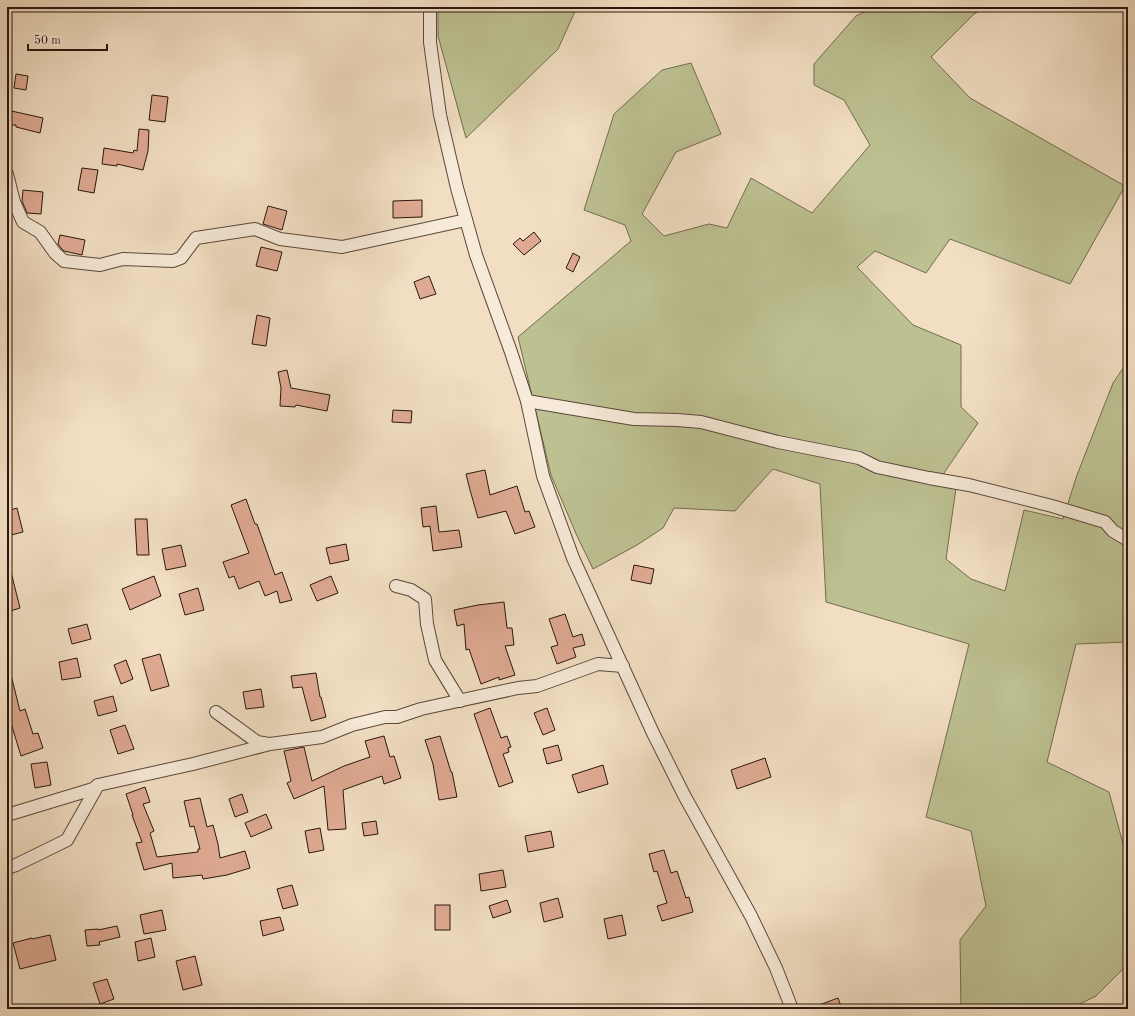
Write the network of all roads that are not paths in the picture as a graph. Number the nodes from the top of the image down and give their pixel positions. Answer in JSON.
{"nodes":[{"id":1,"x":430,"y":7,"type":"edge"},
{"id":2,"x":7,"y":174,"type":"edge"},
{"id":3,"x":466,"y":220,"type":"junction"},
{"id":4,"x":527,"y":401,"type":"junction"},
{"id":5,"x":1128,"y":540,"type":"edge"},
{"id":6,"x":396,"y":586,"type":"dead end"},
{"id":7,"x":613,"y":646,"type":"junction"},
{"id":8,"x":598,"y":664,"type":"junction"},
{"id":9,"x":623,"y":666,"type":"junction"},
{"id":10,"x":460,"y":701,"type":"junction"},
{"id":11,"x":216,"y":712,"type":"dead end"},
{"id":12,"x":270,"y":744,"type":"junction"},
{"id":13,"x":98,"y":785,"type":"junction"},
{"id":14,"x":7,"y":816,"type":"edge"},
{"id":15,"x":7,"y":868,"type":"edge"},
{"id":16,"x":792,"y":1009,"type":"edge"}],
"edges":[{"from":1,"to":3,"type":"street"},
{"from":2,"to":3,"type":"street"},
{"from":3,"to":4,"type":"street"},
{"from":4,"to":5,"type":"street"},
{"from":4,"to":7,"type":"street"},
{"from":6,"to":10,"type":"street"},
{"from":7,"to":8,"type":"street"},
{"from":7,"to":9,"type":"street"},
{"from":8,"to":9,"type":"street"},
{"from":8,"to":10,"type":"street"},
{"from":9,"to":16,"type":"street"},
{"from":10,"to":12,"type":"street"},
{"from":11,"to":12,"type":"street"},
{"from":12,"to":13,"type":"street"},
{"from":13,"to":14,"type":"street"},
{"from":13,"to":15,"type":"street"}]}
